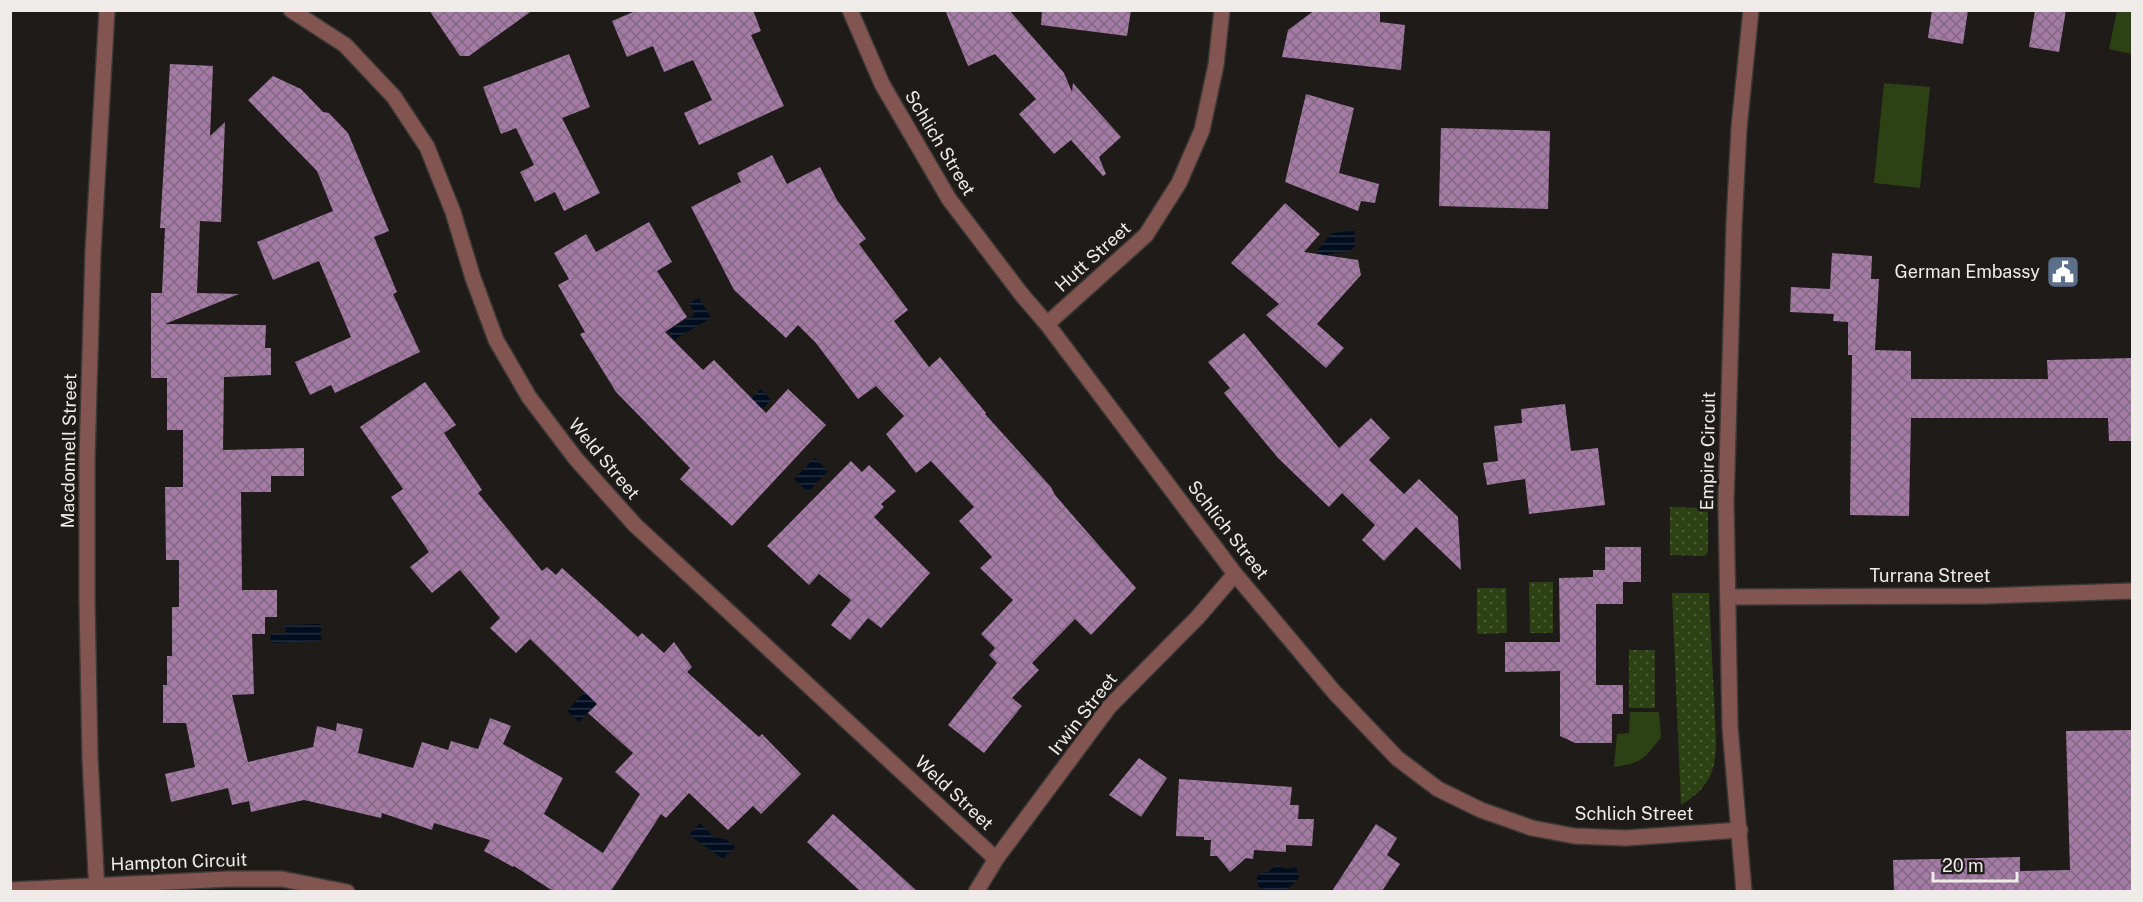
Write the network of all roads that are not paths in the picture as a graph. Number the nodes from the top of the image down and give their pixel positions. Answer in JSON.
{"nodes":[{"id":1,"x":107,"y":10,"type":"edge"},
{"id":2,"x":291,"y":10,"type":"edge"},
{"id":3,"x":849,"y":10,"type":"edge"},
{"id":4,"x":1222,"y":10,"type":"edge"},
{"id":5,"x":1751,"y":10,"type":"edge"},
{"id":6,"x":1047,"y":324,"type":"junction"},
{"id":7,"x":1235,"y":574,"type":"junction"},
{"id":8,"x":2133,"y":591,"type":"edge"},
{"id":9,"x":1728,"y":597,"type":"junction"},
{"id":10,"x":1740,"y":830,"type":"junction"},
{"id":11,"x":996,"y":859,"type":"junction"},
{"id":12,"x":97,"y":888,"type":"edge"},
{"id":13,"x":10,"y":890,"type":"edge"},
{"id":14,"x":348,"y":891,"type":"edge"},
{"id":15,"x":976,"y":891,"type":"edge"},
{"id":16,"x":1744,"y":891,"type":"edge"}],
"edges":[{"from":1,"to":12,"type":"street","name":"Macdonnell Street"},
{"from":2,"to":11,"type":"street","name":"Weld Street"},
{"from":3,"to":6,"type":"street","name":"Schlich Street"},
{"from":4,"to":6,"type":"street","name":"Hutt Street"},
{"from":5,"to":9,"type":"street","name":"Empire Circuit"},
{"from":6,"to":7,"type":"street","name":"Schlich Street"},
{"from":7,"to":10,"type":"street","name":"Schlich Street"},
{"from":7,"to":11,"type":"street","name":"Irwin Street"},
{"from":8,"to":9,"type":"street","name":"Turrana Street"},
{"from":9,"to":10,"type":"street","name":"Empire Circuit"},
{"from":10,"to":16,"type":"street","name":"Empire Circuit"},
{"from":11,"to":15,"type":"street","name":"Irwin Street"},
{"from":12,"to":13,"type":"street","name":"Hampton Circuit"},
{"from":12,"to":14,"type":"street","name":"Hampton Circuit"}]}
